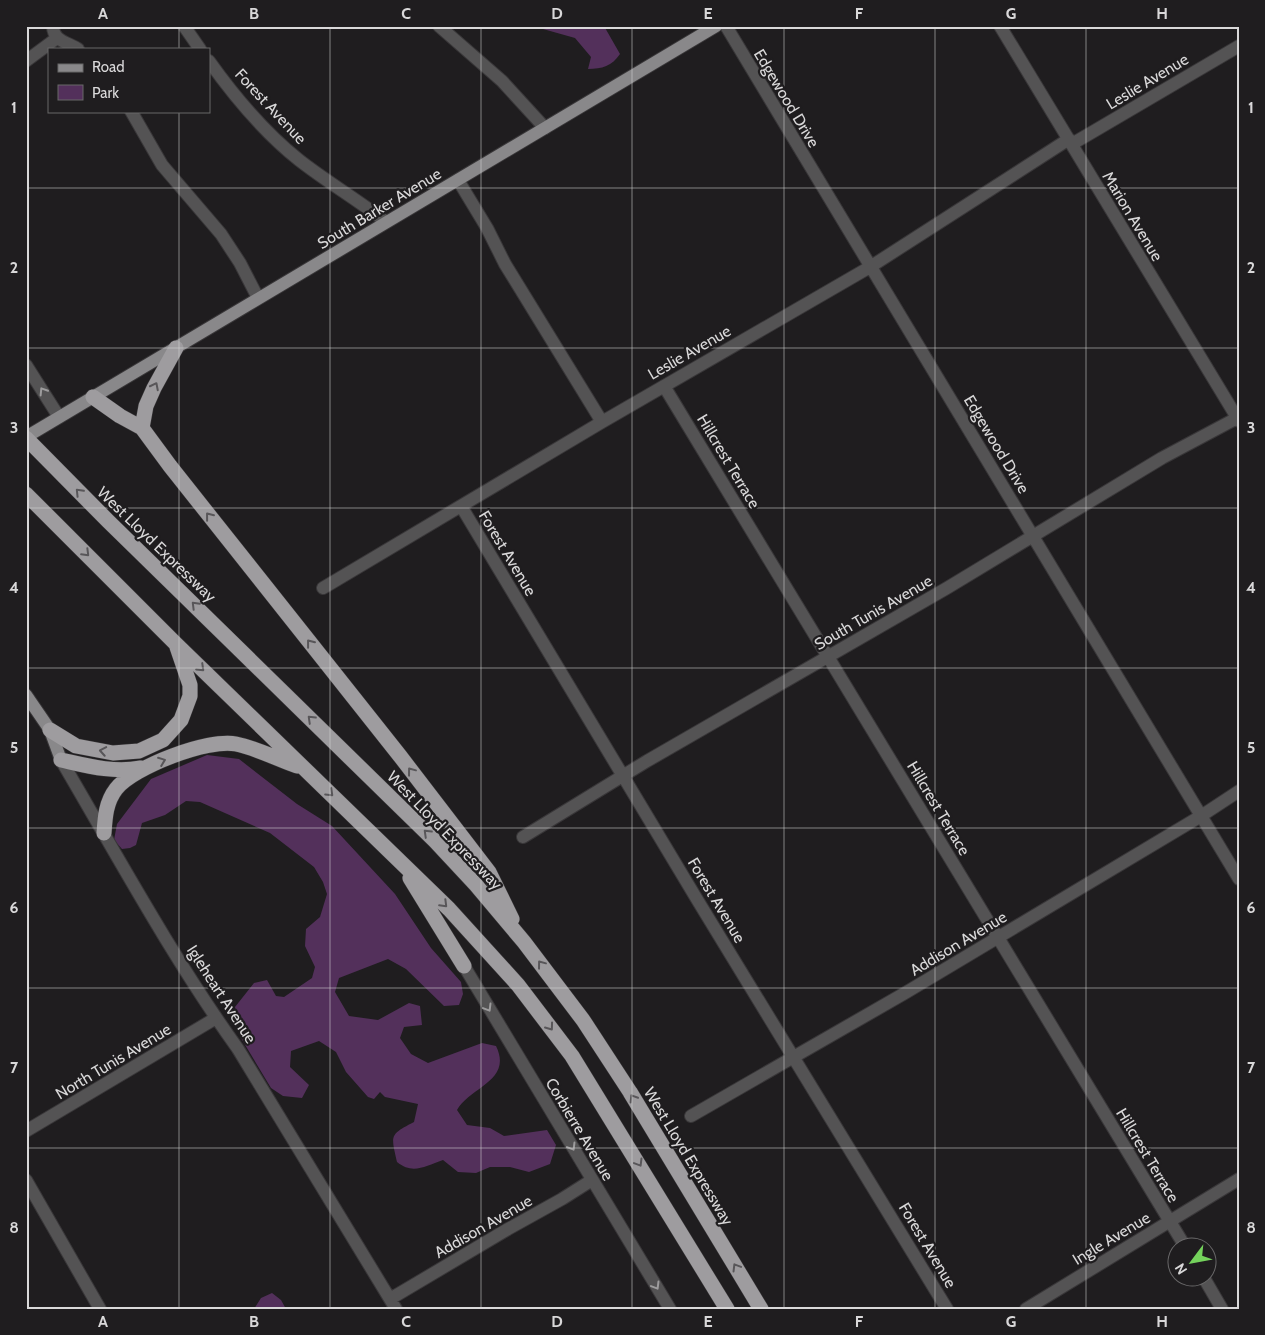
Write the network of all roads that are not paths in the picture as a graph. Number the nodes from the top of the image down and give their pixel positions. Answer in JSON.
{"nodes":[{"id":1,"x":184,"y":26,"type":"edge"},
{"id":2,"x":439,"y":26,"type":"edge"},
{"id":3,"x":716,"y":26,"type":"edge"},
{"id":4,"x":726,"y":26,"type":"edge"},
{"id":5,"x":1000,"y":26,"type":"edge"},
{"id":6,"x":699,"y":30,"type":"edge"},
{"id":7,"x":55,"y":32,"type":"edge"},
{"id":8,"x":1239,"y":46,"type":"edge"},
{"id":9,"x":77,"y":48,"type":"edge"},
{"id":10,"x":199,"y":48,"type":"edge"},
{"id":11,"x":26,"y":61,"type":"edge"},
{"id":12,"x":210,"y":62,"type":"edge"},
{"id":13,"x":132,"y":112,"type":"edge"},
{"id":14,"x":545,"y":128,"type":"junction"},
{"id":15,"x":1070,"y":142,"type":"junction"},
{"id":16,"x":458,"y":180,"type":"junction"},
{"id":17,"x":386,"y":222,"type":"junction"},
{"id":18,"x":870,"y":267,"type":"junction"},
{"id":19,"x":258,"y":298,"type":"junction"},
{"id":20,"x":176,"y":348,"type":"junction"},
{"id":21,"x":26,"y":364,"type":"edge"},
{"id":22,"x":664,"y":386,"type":"junction"},
{"id":23,"x":93,"y":397,"type":"junction"},
{"id":24,"x":59,"y":417,"type":"junction"},
{"id":25,"x":1238,"y":418,"type":"edge"},
{"id":26,"x":602,"y":422,"type":"junction"},
{"id":27,"x":142,"y":428,"type":"junction"},
{"id":28,"x":26,"y":437,"type":"edge"},
{"id":29,"x":26,"y":494,"type":"edge"},
{"id":30,"x":461,"y":506,"type":"junction"},
{"id":31,"x":1033,"y":536,"type":"junction"},
{"id":32,"x":323,"y":588,"type":"dead end"},
{"id":33,"x":175,"y":643,"type":"junction"},
{"id":34,"x":829,"y":657,"type":"junction"},
{"id":35,"x":26,"y":694,"type":"edge"},
{"id":36,"x":50,"y":730,"type":"junction"},
{"id":37,"x":61,"y":760,"type":"junction"},
{"id":38,"x":143,"y":768,"type":"junction"},
{"id":39,"x":303,"y":768,"type":"junction"},
{"id":40,"x":624,"y":776,"type":"junction"},
{"id":41,"x":1239,"y":791,"type":"edge"},
{"id":42,"x":1201,"y":816,"type":"junction"},
{"id":43,"x":104,"y":833,"type":"junction"},
{"id":44,"x":523,"y":837,"type":"dead end"},
{"id":45,"x":397,"y":857,"type":"junction"},
{"id":46,"x":1239,"y":879,"type":"edge"},
{"id":47,"x":998,"y":937,"type":"junction"},
{"id":48,"x":524,"y":942,"type":"junction"},
{"id":49,"x":464,"y":966,"type":"joint"},
{"id":50,"x":216,"y":1018,"type":"junction"},
{"id":51,"x":794,"y":1057,"type":"junction"},
{"id":52,"x":691,"y":1116,"type":"dead end"},
{"id":53,"x":26,"y":1131,"type":"edge"},
{"id":54,"x":1239,"y":1179,"type":"edge"},
{"id":55,"x":26,"y":1180,"type":"edge"},
{"id":56,"x":592,"y":1180,"type":"junction"},
{"id":57,"x":1170,"y":1222,"type":"junction"},
{"id":58,"x":1180,"y":1238,"type":"edge"},
{"id":59,"x":1210,"y":1288,"type":"edge"},
{"id":60,"x":393,"y":1304,"type":"edge"},
{"id":61,"x":100,"y":1309,"type":"edge"},
{"id":62,"x":670,"y":1309,"type":"edge"},
{"id":63,"x":727,"y":1309,"type":"edge"},
{"id":64,"x":761,"y":1309,"type":"edge"},
{"id":65,"x":947,"y":1309,"type":"edge"},
{"id":66,"x":1026,"y":1309,"type":"edge"},
{"id":67,"x":1222,"y":1309,"type":"edge"}],
"edges":[{"from":1,"to":10,"type":"street"},
{"from":2,"to":14,"type":"street"},
{"from":3,"to":6,"type":"main road","name":"South Barker Avenue"},
{"from":4,"to":18,"type":"street","name":"Edgewood Drive"},
{"from":5,"to":15,"type":"street","name":"Marion Avenue"},
{"from":6,"to":14,"type":"main road","name":"South Barker Avenue"},
{"from":7,"to":9,"type":"street"},
{"from":7,"to":11,"type":"street"},
{"from":8,"to":15,"type":"street","name":"Leslie Avenue"},
{"from":12,"to":17,"type":"street","name":"Forest Avenue"},
{"from":13,"to":19,"type":"street"},
{"from":14,"to":16,"type":"main road","name":"South Barker Avenue"},
{"from":15,"to":18,"type":"street","name":"Leslie Avenue"},
{"from":15,"to":25,"type":"street","name":"Marion Avenue"},
{"from":16,"to":17,"type":"main road","name":"South Barker Avenue"},
{"from":16,"to":26,"type":"street"},
{"from":17,"to":19,"type":"main road","name":"South Barker Avenue"},
{"from":18,"to":22,"type":"street","name":"Leslie Avenue"},
{"from":18,"to":31,"type":"street","name":"Edgewood Drive"},
{"from":19,"to":20,"type":"main road","name":"South Barker Avenue"},
{"from":20,"to":23,"type":"main road","name":"South Barker Avenue"},
{"from":27,"to":20,"type":"highway","one_way":true},
{"from":24,"to":21,"type":"street","one_way":true},
{"from":22,"to":26,"type":"street","name":"Leslie Avenue"},
{"from":22,"to":34,"type":"street","name":"Hillcrest Terrace"},
{"from":23,"to":24,"type":"main road","name":"South Barker Avenue"},
{"from":23,"to":27,"type":"highway"},
{"from":24,"to":28,"type":"main road","name":"South Barker Avenue"},
{"from":25,"to":31,"type":"street","name":"South Tunis Avenue"},
{"from":26,"to":30,"type":"street","name":"Leslie Avenue"},
{"from":48,"to":27,"type":"highway","one_way":true},
{"from":48,"to":28,"type":"highway","name":"West Lloyd Expressway","one_way":true},
{"from":29,"to":33,"type":"highway","one_way":true},
{"from":30,"to":32,"type":"street","name":"Leslie Avenue"},
{"from":30,"to":40,"type":"street","name":"Forest Avenue"},
{"from":31,"to":34,"type":"street","name":"South Tunis Avenue"},
{"from":31,"to":42,"type":"street","name":"Edgewood Drive"},
{"from":33,"to":36,"type":"highway","one_way":true},
{"from":33,"to":39,"type":"highway","one_way":true},
{"from":34,"to":40,"type":"street","name":"South Tunis Avenue"},
{"from":34,"to":47,"type":"street","name":"Hillcrest Terrace"},
{"from":35,"to":36,"type":"main road","name":"Igleheart Avenue"},
{"from":36,"to":37,"type":"main road","name":"Igleheart Avenue"},
{"from":37,"to":38,"type":"highway"},
{"from":37,"to":43,"type":"street","name":"Igleheart Avenue"},
{"from":38,"to":39,"type":"highway","one_way":true},
{"from":38,"to":43,"type":"highway"},
{"from":39,"to":45,"type":"highway","one_way":true},
{"from":40,"to":44,"type":"street","name":"South Tunis Avenue"},
{"from":40,"to":51,"type":"street","name":"Forest Avenue"},
{"from":41,"to":42,"type":"street","name":"Addison Avenue"},
{"from":42,"to":46,"type":"street","name":"Edgewood Drive"},
{"from":42,"to":47,"type":"street","name":"Addison Avenue"},
{"from":43,"to":50,"type":"street","name":"Igleheart Avenue"},
{"from":45,"to":49,"type":"highway"},
{"from":45,"to":63,"type":"highway","one_way":true},
{"from":47,"to":51,"type":"street","name":"Addison Avenue"},
{"from":47,"to":57,"type":"street","name":"Hillcrest Terrace"},
{"from":64,"to":48,"type":"highway","name":"West Lloyd Expressway","one_way":true},
{"from":49,"to":56,"type":"street","name":"Corbierre Avenue","one_way":true},
{"from":50,"to":53,"type":"street","name":"North Tunis Avenue"},
{"from":50,"to":60,"type":"street","name":"Igleheart Avenue"},
{"from":51,"to":52,"type":"street","name":"Addison Avenue"},
{"from":51,"to":65,"type":"street","name":"Forest Avenue"},
{"from":54,"to":57,"type":"street","name":"Ingle Avenue"},
{"from":55,"to":61,"type":"street"},
{"from":56,"to":60,"type":"street","name":"Addison Avenue"},
{"from":56,"to":62,"type":"street","name":"Corbierre Avenue","one_way":true},
{"from":57,"to":58,"type":"street","name":"Hillcrest Terrace"},
{"from":57,"to":66,"type":"street","name":"Ingle Avenue"},
{"from":59,"to":67,"type":"street"}]}
